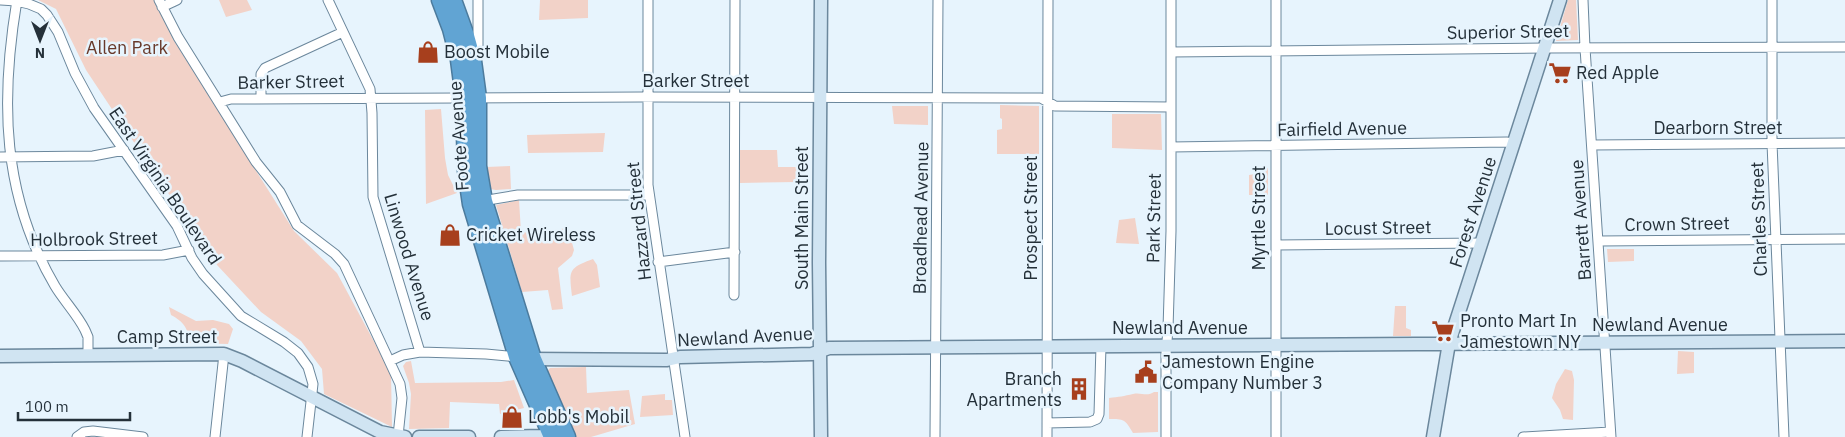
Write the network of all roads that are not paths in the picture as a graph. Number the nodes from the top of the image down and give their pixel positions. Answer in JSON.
{"nodes":[{"id":1,"x":1,"y":0,"type":"edge"},
{"id":2,"x":16,"y":0,"type":"edge"},
{"id":3,"x":38,"y":0,"type":"edge"},
{"id":4,"x":177,"y":0,"type":"edge"},
{"id":5,"x":328,"y":0,"type":"edge"},
{"id":6,"x":440,"y":0,"type":"edge"},
{"id":7,"x":453,"y":0,"type":"edge"},
{"id":8,"x":478,"y":0,"type":"edge"},
{"id":9,"x":648,"y":0,"type":"edge"},
{"id":10,"x":735,"y":0,"type":"edge"},
{"id":11,"x":821,"y":0,"type":"edge"},
{"id":12,"x":938,"y":0,"type":"edge"},
{"id":13,"x":1048,"y":0,"type":"edge"},
{"id":14,"x":1171,"y":0,"type":"edge"},
{"id":15,"x":1276,"y":0,"type":"edge"},
{"id":16,"x":1560,"y":0,"type":"edge"},
{"id":17,"x":1583,"y":0,"type":"edge"},
{"id":18,"x":1772,"y":0,"type":"edge"},
{"id":19,"x":161,"y":3,"type":"edge"},
{"id":20,"x":41,"y":9,"type":"junction"},
{"id":21,"x":343,"y":32,"type":"junction"},
{"id":22,"x":1845,"y":47,"type":"edge"},
{"id":23,"x":1545,"y":48,"type":"junction"},
{"id":24,"x":1585,"y":48,"type":"junction"},
{"id":25,"x":1772,"y":48,"type":"junction"},
{"id":26,"x":1171,"y":52,"type":"junction"},
{"id":27,"x":1276,"y":52,"type":"junction"},
{"id":28,"x":473,"y":61,"type":"junction"},
{"id":29,"x":648,"y":97,"type":"junction"},
{"id":30,"x":735,"y":97,"type":"junction"},
{"id":31,"x":371,"y":98,"type":"junction"},
{"id":32,"x":471,"y":98,"type":"junction"},
{"id":33,"x":821,"y":98,"type":"junction"},
{"id":34,"x":261,"y":99,"type":"junction"},
{"id":35,"x":938,"y":99,"type":"junction"},
{"id":36,"x":220,"y":102,"type":"junction"},
{"id":37,"x":1048,"y":102,"type":"junction"},
{"id":38,"x":1170,"y":107,"type":"junction"},
{"id":39,"x":1845,"y":143,"type":"edge"},
{"id":40,"x":1513,"y":144,"type":"junction"},
{"id":41,"x":1772,"y":144,"type":"junction"},
{"id":42,"x":1592,"y":145,"type":"junction"},
{"id":43,"x":1276,"y":146,"type":"junction"},
{"id":44,"x":1171,"y":147,"type":"junction"},
{"id":45,"x":124,"y":150,"type":"junction"},
{"id":46,"x":4,"y":157,"type":"edge"},
{"id":47,"x":648,"y":195,"type":"junction"},
{"id":48,"x":477,"y":203,"type":"junction"},
{"id":49,"x":1776,"y":239,"type":"junction"},
{"id":50,"x":1845,"y":239,"type":"edge"},
{"id":51,"x":1599,"y":241,"type":"junction"},
{"id":52,"x":1482,"y":243,"type":"junction"},
{"id":53,"x":1276,"y":245,"type":"junction"},
{"id":54,"x":189,"y":250,"type":"junction"},
{"id":55,"x":735,"y":252,"type":"junction"},
{"id":56,"x":0,"y":256,"type":"edge"},
{"id":57,"x":39,"y":256,"type":"junction"},
{"id":58,"x":658,"y":262,"type":"junction"},
{"id":59,"x":734,"y":295,"type":"dead end"},
{"id":60,"x":1780,"y":342,"type":"junction"},
{"id":61,"x":1845,"y":342,"type":"edge"},
{"id":62,"x":1449,"y":343,"type":"junction"},
{"id":63,"x":1605,"y":343,"type":"junction"},
{"id":64,"x":1276,"y":344,"type":"junction"},
{"id":65,"x":1047,"y":346,"type":"junction"},
{"id":66,"x":1101,"y":346,"type":"junction"},
{"id":67,"x":1167,"y":346,"type":"junction"},
{"id":68,"x":936,"y":348,"type":"junction"},
{"id":69,"x":820,"y":351,"type":"junction"},
{"id":70,"x":420,"y":352,"type":"junction"},
{"id":71,"x":88,"y":354,"type":"junction"},
{"id":72,"x":224,"y":354,"type":"junction"},
{"id":73,"x":0,"y":356,"type":"edge"},
{"id":74,"x":525,"y":358,"type":"junction"},
{"id":75,"x":673,"y":359,"type":"junction"},
{"id":76,"x":390,"y":361,"type":"junction"},
{"id":77,"x":311,"y":397,"type":"junction"},
{"id":78,"x":1047,"y":423,"type":"junction"},
{"id":79,"x":558,"y":433,"type":"edge"},
{"id":80,"x":1611,"y":435,"type":"edge"},
{"id":81,"x":77,"y":437,"type":"edge"},
{"id":82,"x":143,"y":437,"type":"edge"},
{"id":83,"x":215,"y":437,"type":"edge"},
{"id":84,"x":307,"y":437,"type":"edge"},
{"id":85,"x":400,"y":437,"type":"edge"},
{"id":86,"x":419,"y":437,"type":"edge"},
{"id":87,"x":469,"y":437,"type":"edge"},
{"id":88,"x":501,"y":437,"type":"edge"},
{"id":89,"x":685,"y":437,"type":"edge"},
{"id":90,"x":821,"y":437,"type":"edge"},
{"id":91,"x":935,"y":437,"type":"edge"},
{"id":92,"x":1047,"y":437,"type":"edge"},
{"id":93,"x":1166,"y":437,"type":"edge"},
{"id":94,"x":1276,"y":437,"type":"edge"},
{"id":95,"x":1433,"y":437,"type":"edge"},
{"id":96,"x":1523,"y":437,"type":"edge"},
{"id":97,"x":1784,"y":437,"type":"edge"}],
"edges":[{"from":1,"to":2,"type":"street"},
{"from":2,"to":20,"type":"street"},
{"from":2,"to":46,"type":"street"},
{"from":3,"to":20,"type":"street"},
{"from":4,"to":19,"type":"street"},
{"from":5,"to":21,"type":"street","name":"Linwood Avenue"},
{"from":6,"to":32,"type":"highway","name":"Foote Avenue"},
{"from":7,"to":28,"type":"highway","name":"Foote Avenue"},
{"from":8,"to":28,"type":"street"},
{"from":9,"to":29,"type":"street","name":"Hazzard Street"},
{"from":10,"to":30,"type":"street"},
{"from":11,"to":33,"type":"street","name":"South Main Street"},
{"from":12,"to":35,"type":"street","name":"Broadhead Avenue"},
{"from":13,"to":37,"type":"street","name":"Prospect Street"},
{"from":14,"to":26,"type":"street","name":"Park Street"},
{"from":15,"to":27,"type":"street","name":"Myrtle Street"},
{"from":16,"to":23,"type":"street","name":"Forest Avenue"},
{"from":17,"to":24,"type":"street","name":"Barrett Avenue"},
{"from":18,"to":25,"type":"street","name":"Charles Street"},
{"from":19,"to":36,"type":"street"},
{"from":20,"to":45,"type":"street","name":"East Virginia Boulevard"},
{"from":21,"to":31,"type":"street","name":"Linwood Avenue"},
{"from":21,"to":34,"type":"street"},
{"from":22,"to":25,"type":"street","name":"Superior Street"},
{"from":23,"to":24,"type":"street","name":"Superior Street"},
{"from":23,"to":27,"type":"street","name":"Superior Street"},
{"from":23,"to":40,"type":"street","name":"Forest Avenue"},
{"from":24,"to":25,"type":"street","name":"Superior Street"},
{"from":24,"to":42,"type":"street","name":"Barrett Avenue"},
{"from":25,"to":41,"type":"street","name":"Charles Street"},
{"from":26,"to":27,"type":"street","name":"Superior Street"},
{"from":26,"to":38,"type":"street","name":"Park Street"},
{"from":27,"to":43,"type":"street","name":"Myrtle Street"},
{"from":28,"to":32,"type":"highway","name":"Foote Avenue"},
{"from":29,"to":30,"type":"street","name":"Barker Street"},
{"from":29,"to":32,"type":"street","name":"Barker Street"},
{"from":29,"to":47,"type":"street","name":"Hazzard Street"},
{"from":30,"to":33,"type":"street","name":"Barker Street"},
{"from":30,"to":55,"type":"street"},
{"from":31,"to":32,"type":"street","name":"Barker Street"},
{"from":31,"to":34,"type":"street","name":"Barker Street"},
{"from":31,"to":70,"type":"street","name":"Linwood Avenue"},
{"from":32,"to":48,"type":"highway","name":"Foote Avenue"},
{"from":33,"to":35,"type":"street","name":"Barker Street"},
{"from":33,"to":69,"type":"street","name":"South Main Street"},
{"from":34,"to":36,"type":"street","name":"Barker Street"},
{"from":35,"to":37,"type":"street","name":"Barker Street"},
{"from":35,"to":68,"type":"street","name":"Broadhead Avenue"},
{"from":36,"to":76,"type":"street"},
{"from":37,"to":38,"type":"street","name":"Barker Street"},
{"from":37,"to":65,"type":"street","name":"Prospect Street"},
{"from":38,"to":44,"type":"street","name":"Park Street"},
{"from":39,"to":41,"type":"street","name":"Dearborn Street"},
{"from":40,"to":43,"type":"street","name":"Fairfield Avenue"},
{"from":40,"to":52,"type":"street","name":"Forest Avenue"},
{"from":41,"to":42,"type":"street","name":"Dearborn Street"},
{"from":41,"to":49,"type":"street","name":"Charles Street"},
{"from":42,"to":51,"type":"street","name":"Barrett Avenue"},
{"from":43,"to":44,"type":"street","name":"Fairfield Avenue"},
{"from":43,"to":53,"type":"street","name":"Myrtle Street"},
{"from":44,"to":67,"type":"street","name":"Park Street"},
{"from":45,"to":46,"type":"street"},
{"from":45,"to":54,"type":"street","name":"East Virginia Boulevard"},
{"from":46,"to":57,"type":"street"},
{"from":47,"to":48,"type":"street"},
{"from":47,"to":58,"type":"street","name":"Hazzard Street"},
{"from":48,"to":74,"type":"highway","name":"Foote Avenue"},
{"from":49,"to":50,"type":"street","name":"Crown Street"},
{"from":49,"to":51,"type":"street","name":"Crown Street"},
{"from":49,"to":60,"type":"street","name":"Charles Street"},
{"from":51,"to":63,"type":"street","name":"Barrett Avenue"},
{"from":52,"to":53,"type":"street","name":"Locust Street"},
{"from":52,"to":62,"type":"street","name":"Forest Avenue"},
{"from":53,"to":64,"type":"street","name":"Myrtle Street"},
{"from":54,"to":57,"type":"street","name":"Holbrook Street"},
{"from":54,"to":77,"type":"street","name":"East Virginia Boulevard"},
{"from":55,"to":58,"type":"street"},
{"from":55,"to":59,"type":"street"},
{"from":56,"to":57,"type":"street","name":"Holbrook Street"},
{"from":57,"to":71,"type":"street"},
{"from":58,"to":75,"type":"street","name":"Hazzard Street"},
{"from":60,"to":61,"type":"street","name":"Newland Avenue"},
{"from":60,"to":63,"type":"street","name":"Newland Avenue"},
{"from":60,"to":97,"type":"street","name":"Charles Street"},
{"from":62,"to":63,"type":"street","name":"Newland Avenue"},
{"from":62,"to":64,"type":"street","name":"Newland Avenue"},
{"from":62,"to":95,"type":"street","name":"Forest Avenue"},
{"from":63,"to":80,"type":"street","name":"Barrett Avenue"},
{"from":64,"to":67,"type":"street","name":"Newland Avenue"},
{"from":64,"to":94,"type":"street","name":"Myrtle Street"},
{"from":65,"to":66,"type":"street","name":"Newland Avenue"},
{"from":65,"to":68,"type":"street","name":"Newland Avenue"},
{"from":65,"to":78,"type":"street","name":"Prospect Street"},
{"from":66,"to":67,"type":"street","name":"Newland Avenue"},
{"from":66,"to":78,"type":"street"},
{"from":67,"to":93,"type":"street","name":"Park Street"},
{"from":68,"to":69,"type":"street","name":"Newland Avenue"},
{"from":68,"to":91,"type":"street","name":"Broadhead Avenue"},
{"from":69,"to":75,"type":"street","name":"Newland Avenue"},
{"from":69,"to":90,"type":"street","name":"South Main Street"},
{"from":70,"to":74,"type":"street"},
{"from":70,"to":76,"type":"street"},
{"from":71,"to":72,"type":"street","name":"Camp Street"},
{"from":71,"to":73,"type":"street","name":"Camp Street"},
{"from":72,"to":77,"type":"street","name":"Camp Street"},
{"from":72,"to":83,"type":"street"},
{"from":74,"to":75,"type":"street","name":"Newland Avenue"},
{"from":74,"to":79,"type":"highway","name":"Foote Avenue"},
{"from":75,"to":89,"type":"street","name":"Hazzard Street"},
{"from":76,"to":85,"type":"street"},
{"from":77,"to":84,"type":"street","name":"East Virginia Boulevard"},
{"from":77,"to":85,"type":"street","name":"Camp Street"},
{"from":78,"to":92,"type":"street","name":"Prospect Street"},
{"from":79,"to":88,"type":"street"},
{"from":80,"to":96,"type":"street"},
{"from":81,"to":82,"type":"street"},
{"from":86,"to":87,"type":"street"}]}
